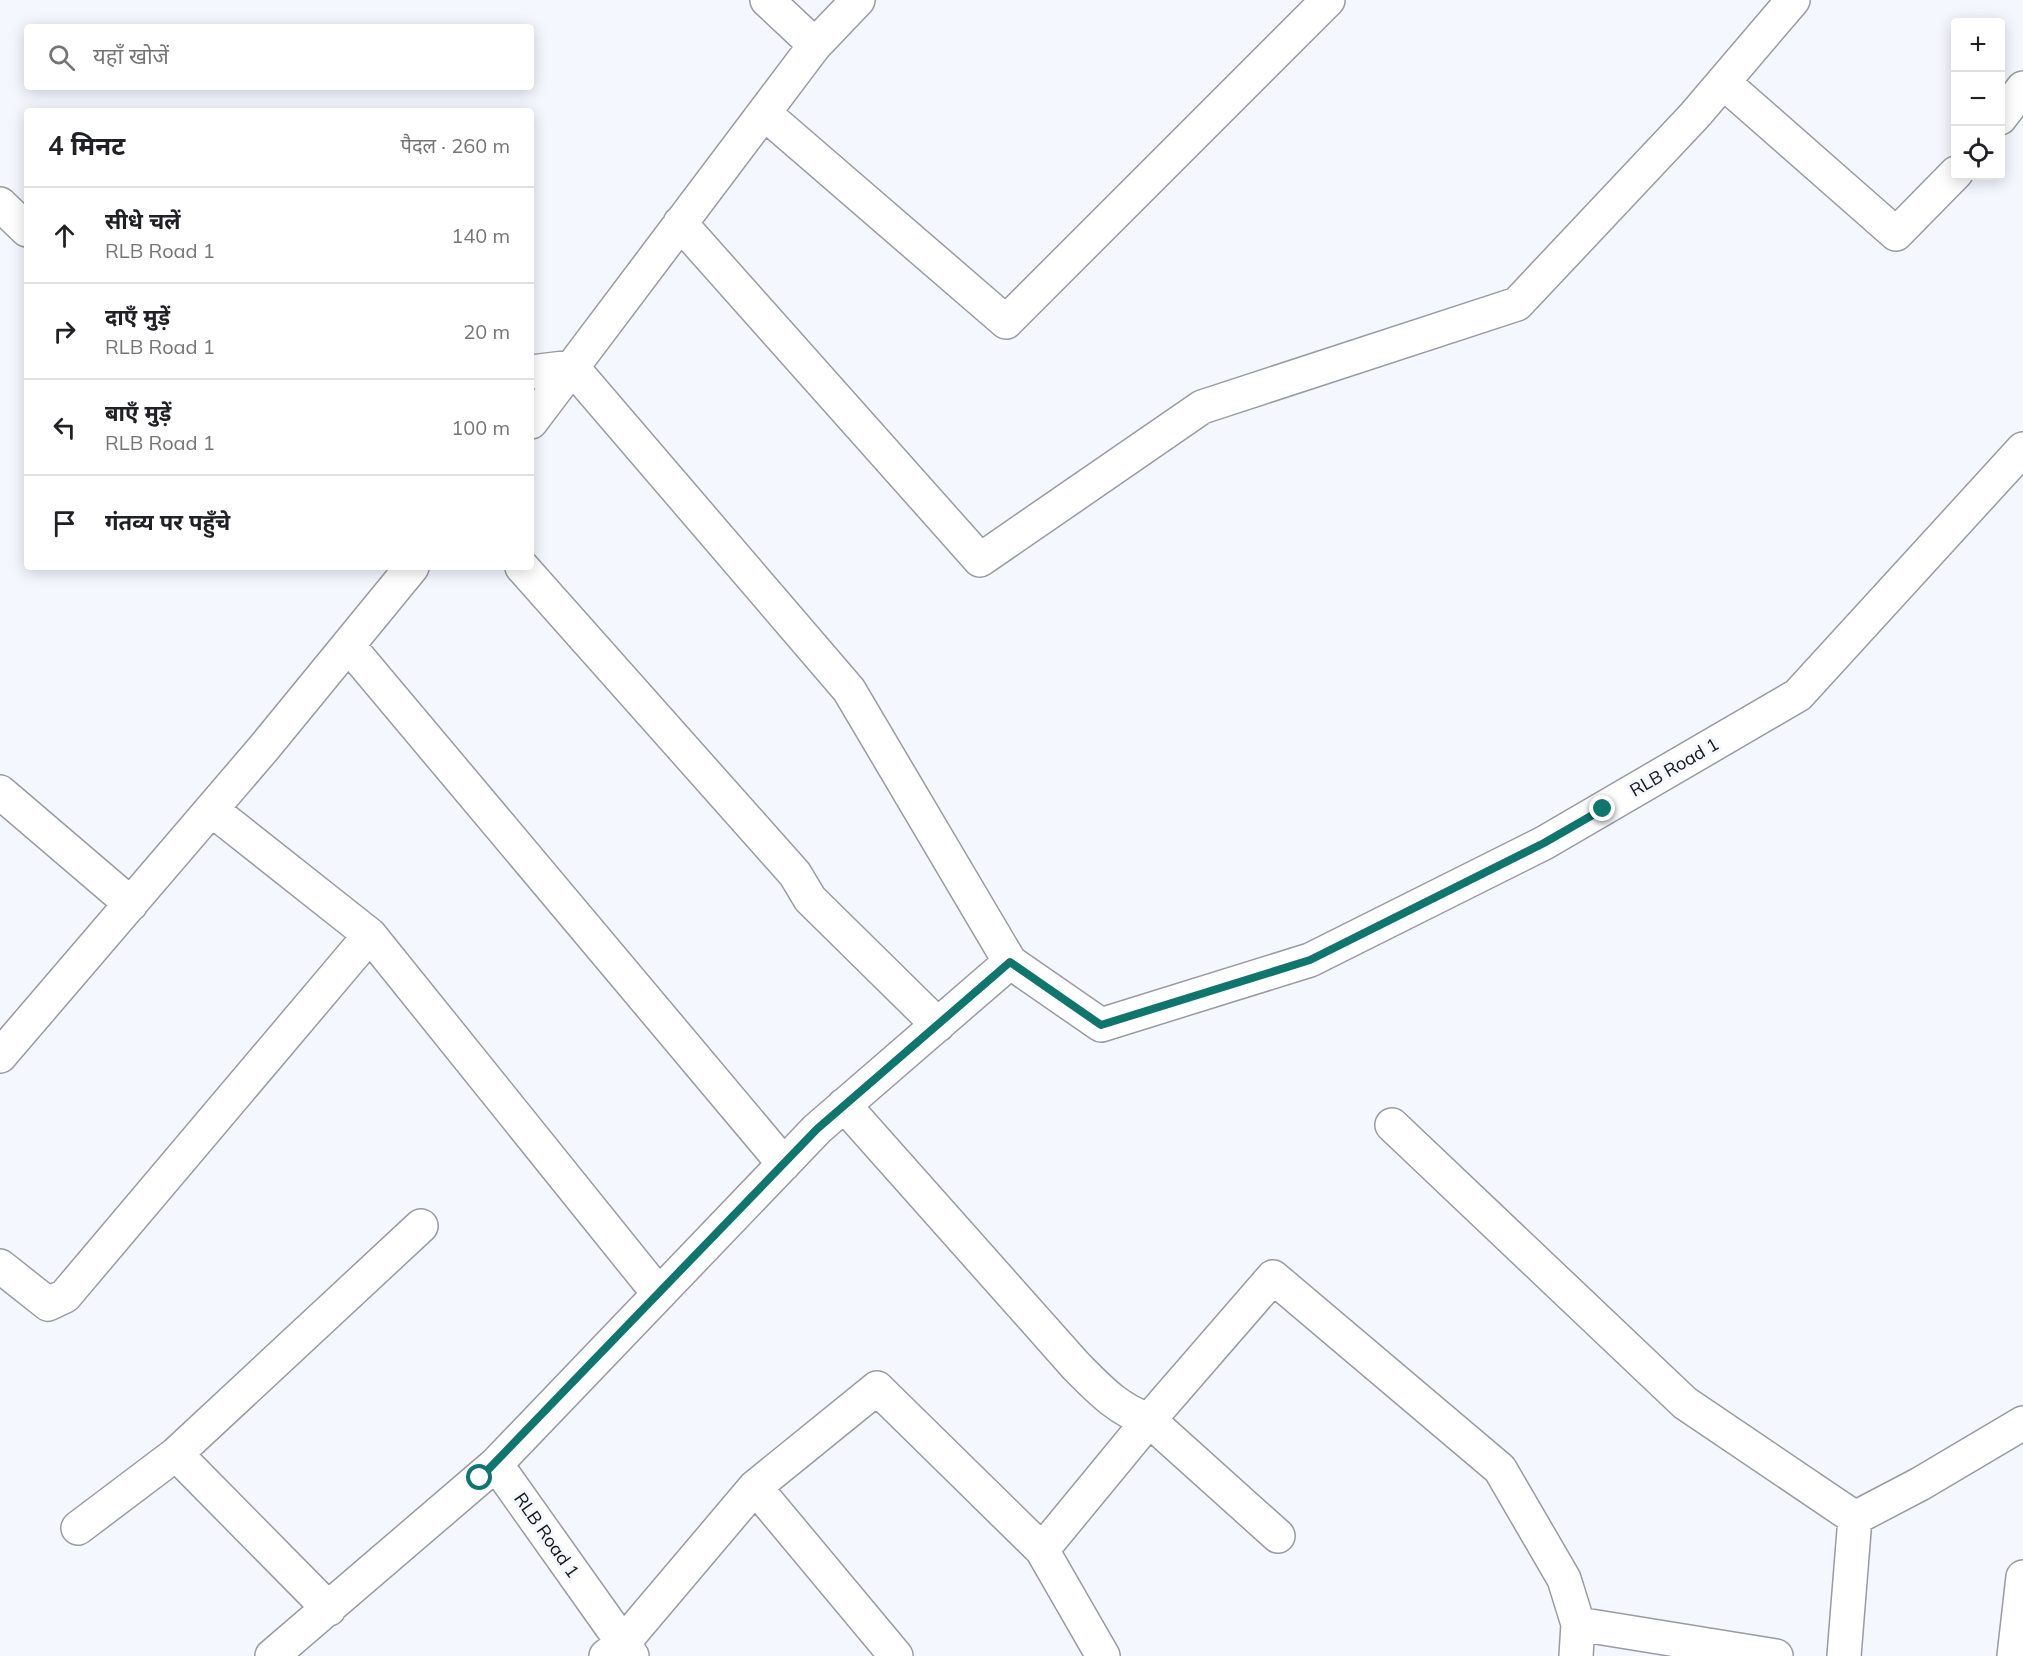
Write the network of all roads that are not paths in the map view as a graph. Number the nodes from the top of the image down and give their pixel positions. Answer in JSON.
{"nodes":[{"id":1,"x":767,"y":0,"type":"edge"},
{"id":2,"x":858,"y":0,"type":"edge"},
{"id":3,"x":1328,"y":0,"type":"edge"},
{"id":4,"x":1793,"y":0,"type":"edge"},
{"id":5,"x":815,"y":45,"type":"junction"},
{"id":6,"x":1724,"y":82,"type":"junction"},
{"id":7,"x":2023,"y":88,"type":"edge"},
{"id":8,"x":764,"y":113,"type":"junction"},
{"id":9,"x":2005,"y":113,"type":"edge"},
{"id":10,"x":1951,"y":178,"type":"edge"},
{"id":11,"x":0,"y":204,"type":"edge"},
{"id":12,"x":680,"y":223,"type":"junction"},
{"id":13,"x":24,"y":227,"type":"edge"},
{"id":14,"x":572,"y":367,"type":"junction"},
{"id":15,"x":534,"y":372,"type":"edge"},
{"id":16,"x":534,"y":418,"type":"edge"},
{"id":17,"x":2023,"y":449,"type":"edge"},
{"id":18,"x":410,"y":570,"type":"edge"},
{"id":19,"x":525,"y":570,"type":"edge"},
{"id":20,"x":348,"y":645,"type":"junction"},
{"id":21,"x":0,"y":792,"type":"edge"},
{"id":22,"x":212,"y":810,"type":"junction"},
{"id":23,"x":131,"y":904,"type":"junction"},
{"id":24,"x":370,"y":936,"type":"junction"},
{"id":25,"x":1010,"y":962,"type":"junction"},
{"id":26,"x":938,"y":1025,"type":"junction"},
{"id":27,"x":0,"y":1056,"type":"edge"},
{"id":28,"x":844,"y":1105,"type":"junction"},
{"id":29,"x":1392,"y":1125,"type":"dead end"},
{"id":30,"x":784,"y":1164,"type":"junction"},
{"id":31,"x":421,"y":1226,"type":"dead end"},
{"id":32,"x":0,"y":1266,"type":"edge"},
{"id":33,"x":659,"y":1294,"type":"junction"},
{"id":34,"x":1149,"y":1420,"type":"junction"},
{"id":35,"x":2023,"y":1424,"type":"edge"},
{"id":36,"x":176,"y":1454,"type":"junction"},
{"id":37,"x":496,"y":1464,"type":"junction"},
{"id":38,"x":755,"y":1487,"type":"junction"},
{"id":39,"x":1856,"y":1518,"type":"junction"},
{"id":40,"x":78,"y":1528,"type":"dead end"},
{"id":41,"x":1278,"y":1536,"type":"dead end"},
{"id":42,"x":1042,"y":1550,"type":"junction"},
{"id":43,"x":2023,"y":1577,"type":"edge"},
{"id":44,"x":329,"y":1609,"type":"junction"},
{"id":45,"x":1577,"y":1640,"type":"edge"},
{"id":46,"x":620,"y":1652,"type":"edge"},
{"id":47,"x":272,"y":1656,"type":"edge"},
{"id":48,"x":896,"y":1656,"type":"edge"},
{"id":49,"x":1103,"y":1656,"type":"edge"},
{"id":50,"x":1776,"y":1656,"type":"edge"},
{"id":51,"x":1844,"y":1656,"type":"edge"},
{"id":52,"x":2014,"y":1656,"type":"edge"}],
"edges":[{"from":1,"to":5,"type":"street"},
{"from":2,"to":5,"type":"street"},
{"from":3,"to":8,"type":"street"},
{"from":4,"to":6,"type":"street"},
{"from":5,"to":8,"type":"street"},
{"from":6,"to":10,"type":"street"},
{"from":6,"to":12,"type":"street"},
{"from":7,"to":9,"type":"street"},
{"from":8,"to":12,"type":"street"},
{"from":11,"to":13,"type":"street"},
{"from":12,"to":14,"type":"street"},
{"from":14,"to":15,"type":"street"},
{"from":14,"to":16,"type":"street"},
{"from":14,"to":25,"type":"street"},
{"from":17,"to":25,"type":"street","name":"RLB Road 1"},
{"from":18,"to":20,"type":"street"},
{"from":19,"to":26,"type":"street"},
{"from":20,"to":22,"type":"street"},
{"from":20,"to":30,"type":"street"},
{"from":21,"to":23,"type":"street"},
{"from":22,"to":23,"type":"street"},
{"from":22,"to":24,"type":"street"},
{"from":23,"to":27,"type":"street"},
{"from":24,"to":32,"type":"street"},
{"from":24,"to":33,"type":"street"},
{"from":25,"to":26,"type":"street"},
{"from":26,"to":28,"type":"street"},
{"from":28,"to":30,"type":"street"},
{"from":28,"to":34,"type":"street"},
{"from":29,"to":39,"type":"street"},
{"from":30,"to":33,"type":"street"},
{"from":31,"to":36,"type":"street"},
{"from":33,"to":37,"type":"street"},
{"from":34,"to":41,"type":"street"},
{"from":34,"to":42,"type":"street"},
{"from":34,"to":45,"type":"street"},
{"from":35,"to":39,"type":"street"},
{"from":36,"to":40,"type":"street"},
{"from":36,"to":44,"type":"street"},
{"from":37,"to":44,"type":"street"},
{"from":37,"to":46,"type":"street","name":"RLB Road 1"},
{"from":38,"to":42,"type":"street"},
{"from":38,"to":46,"type":"street"},
{"from":38,"to":48,"type":"street"},
{"from":39,"to":51,"type":"street"},
{"from":42,"to":49,"type":"street"},
{"from":43,"to":52,"type":"street"},
{"from":44,"to":47,"type":"street"},
{"from":45,"to":50,"type":"street"}]}
